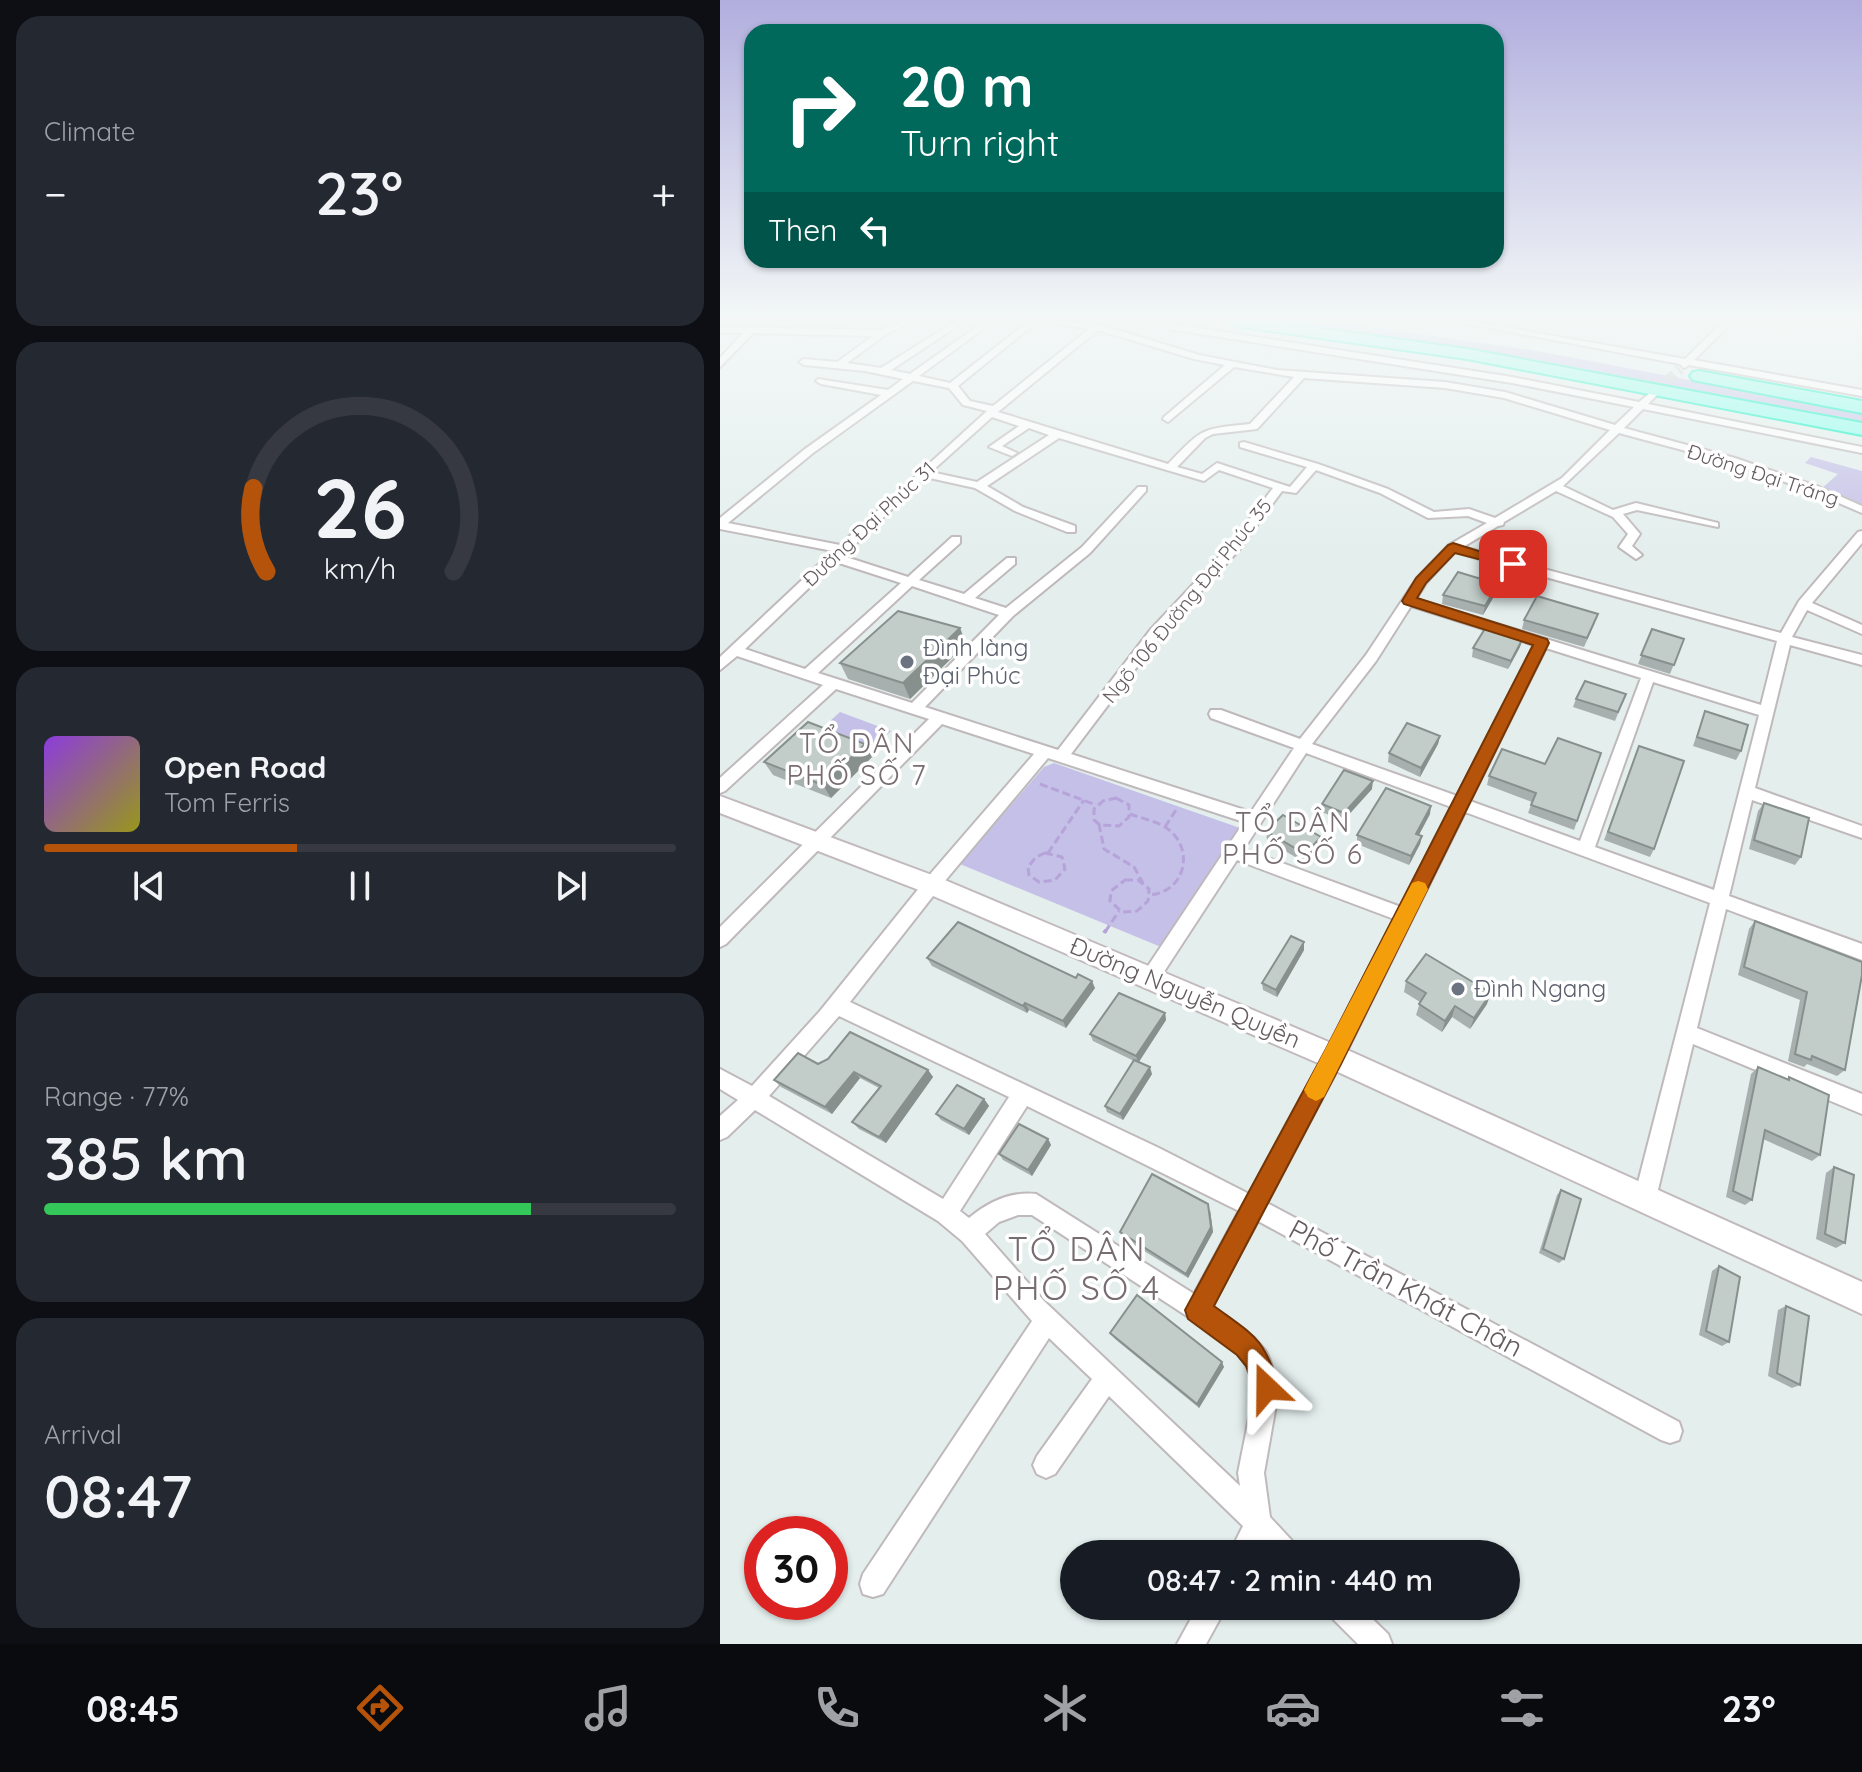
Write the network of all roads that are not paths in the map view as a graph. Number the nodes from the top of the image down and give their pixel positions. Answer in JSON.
{"nodes":[{"id":1,"x":882,"y":398,"type":"edge"},
{"id":2,"x":962,"y":398,"type":"edge"},
{"id":3,"x":1010,"y":398,"type":"edge"},
{"id":4,"x":1193,"y":398,"type":"edge"},
{"id":5,"x":1280,"y":398,"type":"edge"},
{"id":6,"x":1512,"y":398,"type":"edge"},
{"id":7,"x":1609,"y":398,"type":"edge"},
{"id":8,"x":1649,"y":398,"type":"tunnel mouth"},
{"id":9,"x":1697,"y":398,"type":"edge"},
{"id":10,"x":1810,"y":398,"type":"edge"},
{"id":11,"x":1643,"y":404,"type":"junction"},
{"id":12,"x":1862,"y":407,"type":"edge"},
{"id":13,"x":992,"y":412,"type":"junction"},
{"id":14,"x":1168,"y":419,"type":"dead end"},
{"id":15,"x":1027,"y":425,"type":"junction"},
{"id":16,"x":1862,"y":429,"type":"edge"},
{"id":17,"x":1617,"y":430,"type":"junction"},
{"id":18,"x":1057,"y":434,"type":"junction"},
{"id":19,"x":1244,"y":445,"type":"dead end"},
{"id":20,"x":1862,"y":450,"type":"edge"},
{"id":21,"x":1012,"y":453,"type":"dead end"},
{"id":22,"x":1314,"y":466,"type":"junction"},
{"id":23,"x":1169,"y":469,"type":"junction"},
{"id":24,"x":923,"y":473,"type":"junction"},
{"id":25,"x":979,"y":486,"type":"junction"},
{"id":26,"x":1280,"y":487,"type":"junction"},
{"id":27,"x":1556,"y":487,"type":"junction"},
{"id":28,"x":1142,"y":489,"type":"dead end"},
{"id":29,"x":1862,"y":510,"type":"edge"},
{"id":30,"x":1616,"y":514,"type":"junction"},
{"id":31,"x":721,"y":522,"type":"edge"},
{"id":32,"x":1499,"y":523,"type":"junction"},
{"id":33,"x":1714,"y":525,"type":"dead end"},
{"id":34,"x":1071,"y":529,"type":"dead end"},
{"id":35,"x":1862,"y":535,"type":"edge"},
{"id":36,"x":956,"y":540,"type":"dead end"},
{"id":37,"x":1453,"y":548,"type":"junction"},
{"id":38,"x":838,"y":553,"type":"junction"},
{"id":39,"x":1636,"y":555,"type":"dead end"},
{"id":40,"x":1011,"y":561,"type":"dead end"},
{"id":41,"x":910,"y":581,"type":"junction"},
{"id":42,"x":966,"y":599,"type":"junction"},
{"id":43,"x":1409,"y":601,"type":"junction"},
{"id":44,"x":1804,"y":604,"type":"junction"},
{"id":45,"x":1008,"y":613,"type":"junction"},
{"id":46,"x":1862,"y":630,"type":"edge"},
{"id":47,"x":1785,"y":638,"type":"junction"},
{"id":48,"x":1542,"y":643,"type":"junction"},
{"id":49,"x":735,"y":651,"type":"junction"},
{"id":50,"x":1862,"y":660,"type":"edge"},
{"id":51,"x":720,"y":665,"type":"edge"},
{"id":52,"x":808,"y":674,"type":"junction"},
{"id":53,"x":1649,"y":675,"type":"junction"},
{"id":54,"x":835,"y":682,"type":"junction"},
{"id":55,"x":916,"y":708,"type":"junction"},
{"id":56,"x":1766,"y":712,"type":"junction"},
{"id":57,"x":1216,"y":714,"type":"dead end"},
{"id":58,"x":940,"y":717,"type":"junction"},
{"id":59,"x":1306,"y":745,"type":"junction"},
{"id":60,"x":1054,"y":753,"type":"junction"},
{"id":61,"x":720,"y":787,"type":"edge"},
{"id":62,"x":1745,"y":791,"type":"junction"},
{"id":63,"x":1461,"y":803,"type":"junction"},
{"id":64,"x":720,"y":804,"type":"edge"},
{"id":65,"x":1256,"y":820,"type":"junction"},
{"id":66,"x":1862,"y":832,"type":"edge"},
{"id":67,"x":816,"y":841,"type":"junction"},
{"id":68,"x":1586,"y":848,"type":"junction"},
{"id":69,"x":1235,"y":852,"type":"junction"},
{"id":70,"x":932,"y":885,"type":"junction"},
{"id":71,"x":1719,"y":901,"type":"junction"},
{"id":72,"x":1405,"y":916,"type":"junction"},
{"id":73,"x":720,"y":939,"type":"edge"},
{"id":74,"x":1862,"y":952,"type":"edge"},
{"id":75,"x":1150,"y":978,"type":"junction"},
{"id":76,"x":836,"y":1005,"type":"junction"},
{"id":77,"x":1687,"y":1033,"type":"junction"},
{"id":78,"x":1334,"y":1057,"type":"junction"},
{"id":79,"x":720,"y":1078,"type":"edge"},
{"id":80,"x":1023,"y":1094,"type":"junction"},
{"id":81,"x":756,"y":1098,"type":"junction"},
{"id":82,"x":1862,"y":1104,"type":"edge"},
{"id":83,"x":720,"y":1130,"type":"edge"},
{"id":84,"x":1645,"y":1198,"type":"junction"},
{"id":85,"x":1252,"y":1207,"type":"junction"},
{"id":86,"x":946,"y":1213,"type":"junction"},
{"id":87,"x":970,"y":1233,"type":"junction"},
{"id":88,"x":1862,"y":1298,"type":"edge"},
{"id":89,"x":1198,"y":1310,"type":"junction"},
{"id":90,"x":1047,"y":1320,"type":"junction"},
{"id":91,"x":1108,"y":1377,"type":"junction"},
{"id":92,"x":1670,"y":1431,"type":"dead end"},
{"id":93,"x":1046,"y":1465,"type":"dead end"},
{"id":94,"x":1258,"y":1526,"type":"junction"},
{"id":95,"x":1250,"y":1540,"type":"edge"},
{"id":96,"x":1272,"y":1540,"type":"edge"},
{"id":97,"x":873,"y":1584,"type":"dead end"},
{"id":98,"x":1205,"y":1620,"type":"edge"},
{"id":99,"x":1354,"y":1620,"type":"edge"},
{"id":100,"x":1191,"y":1644,"type":"edge"},
{"id":101,"x":1378,"y":1644,"type":"edge"}],
"edges":[{"from":1,"to":31,"type":"street"},
{"from":2,"to":13,"type":"street"},
{"from":3,"to":13,"type":"street","name":"Đường Đại Phúc 31"},
{"from":4,"to":14,"type":"street"},
{"from":5,"to":23,"type":"street"},
{"from":6,"to":17,"type":"street","name":"Đường Đại Tráng"},
{"from":7,"to":11,"type":"street"},
{"from":8,"to":11,"type":"street"},
{"from":9,"to":16,"type":"highway"},
{"from":10,"to":12,"type":"highway"},
{"from":11,"to":17,"type":"street"},
{"from":11,"to":20,"type":"street"},
{"from":13,"to":15,"type":"street"},
{"from":13,"to":24,"type":"street","name":"Đường Đại Phúc 31"},
{"from":15,"to":18,"type":"street"},
{"from":15,"to":21,"type":"street"},
{"from":17,"to":27,"type":"street"},
{"from":17,"to":29,"type":"street","name":"Đường Đại Tráng"},
{"from":18,"to":23,"type":"street"},
{"from":18,"to":25,"type":"street"},
{"from":19,"to":22,"type":"street"},
{"from":22,"to":26,"type":"street","name":"Ngõ 106 Đường Đại Phúc 35"},
{"from":22,"to":32,"type":"street"},
{"from":23,"to":26,"type":"street"},
{"from":24,"to":25,"type":"street"},
{"from":24,"to":38,"type":"street","name":"Đường Đại Phúc 31"},
{"from":25,"to":34,"type":"street"},
{"from":26,"to":60,"type":"street","name":"Ngõ 106 Đường Đại Phúc 35"},
{"from":27,"to":30,"type":"street"},
{"from":27,"to":32,"type":"street"},
{"from":28,"to":45,"type":"street"},
{"from":30,"to":33,"type":"street"},
{"from":30,"to":39,"type":"street"},
{"from":31,"to":38,"type":"street"},
{"from":32,"to":37,"type":"street"},
{"from":35,"to":44,"type":"street"},
{"from":36,"to":41,"type":"street"},
{"from":37,"to":43,"type":"street"},
{"from":37,"to":47,"type":"street"},
{"from":38,"to":41,"type":"street"},
{"from":38,"to":49,"type":"street","name":"Đường Đại Phúc 31"},
{"from":40,"to":42,"type":"street"},
{"from":41,"to":42,"type":"street"},
{"from":41,"to":52,"type":"street"},
{"from":42,"to":45,"type":"street"},
{"from":43,"to":48,"type":"street"},
{"from":43,"to":59,"type":"street"},
{"from":44,"to":46,"type":"street"},
{"from":44,"to":47,"type":"street"},
{"from":45,"to":55,"type":"street"},
{"from":47,"to":50,"type":"street"},
{"from":47,"to":56,"type":"street"},
{"from":48,"to":53,"type":"street"},
{"from":48,"to":63,"type":"street"},
{"from":49,"to":51,"type":"street","name":"Đường Đại Phúc 31"},
{"from":49,"to":52,"type":"street"},
{"from":52,"to":54,"type":"street"},
{"from":53,"to":56,"type":"street"},
{"from":53,"to":68,"type":"street"},
{"from":54,"to":55,"type":"street"},
{"from":54,"to":61,"type":"street"},
{"from":55,"to":58,"type":"street"},
{"from":56,"to":62,"type":"street"},
{"from":57,"to":59,"type":"street"},
{"from":58,"to":60,"type":"street"},
{"from":58,"to":67,"type":"street"},
{"from":59,"to":63,"type":"street"},
{"from":59,"to":65,"type":"street"},
{"from":60,"to":65,"type":"street"},
{"from":60,"to":70,"type":"street","name":"Ngõ 106 Đường Đại Phúc 35"},
{"from":62,"to":66,"type":"street"},
{"from":62,"to":71,"type":"street"},
{"from":63,"to":68,"type":"street"},
{"from":63,"to":72,"type":"street"},
{"from":64,"to":67,"type":"street","name":"Đường Nguyễn Quyền"},
{"from":65,"to":69,"type":"street"},
{"from":67,"to":70,"type":"street","name":"Đường Nguyễn Quyền"},
{"from":67,"to":73,"type":"street"},
{"from":68,"to":71,"type":"street"},
{"from":69,"to":72,"type":"street"},
{"from":69,"to":75,"type":"street"},
{"from":70,"to":75,"type":"street","name":"Đường Nguyễn Quyền"},
{"from":70,"to":76,"type":"street","name":"Ngõ 106 Đường Đại Phúc 35"},
{"from":71,"to":74,"type":"street"},
{"from":71,"to":77,"type":"street"},
{"from":72,"to":78,"type":"street"},
{"from":75,"to":78,"type":"street","name":"Đường Nguyễn Quyền"},
{"from":76,"to":80,"type":"street","name":"Phố Trần Khát Chân"},
{"from":76,"to":81,"type":"street","name":"Ngõ 106 Đường Đại Phúc 35"},
{"from":77,"to":82,"type":"street"},
{"from":77,"to":84,"type":"street"},
{"from":78,"to":84,"type":"street","name":"Đường Nguyễn Quyền"},
{"from":78,"to":85,"type":"street"},
{"from":79,"to":81,"type":"street"},
{"from":80,"to":85,"type":"street","name":"Phố Trần Khát Chân"},
{"from":80,"to":86,"type":"street"},
{"from":81,"to":83,"type":"street","name":"Ngõ 106 Đường Đại Phúc 35"},
{"from":81,"to":86,"type":"street"},
{"from":84,"to":88,"type":"street","name":"Đường Nguyễn Quyền"},
{"from":85,"to":89,"type":"street"},
{"from":85,"to":92,"type":"street","name":"Phố Trần Khát Chân"},
{"from":86,"to":87,"type":"street"},
{"from":87,"to":89,"type":"street"},
{"from":87,"to":90,"type":"street"},
{"from":89,"to":94,"type":"street"},
{"from":90,"to":91,"type":"street"},
{"from":90,"to":97,"type":"street"},
{"from":91,"to":93,"type":"street"},
{"from":91,"to":94,"type":"street"},
{"from":94,"to":95,"type":"street"},
{"from":94,"to":96,"type":"street"},
{"from":98,"to":100,"type":"street"},
{"from":99,"to":101,"type":"street"}]}
